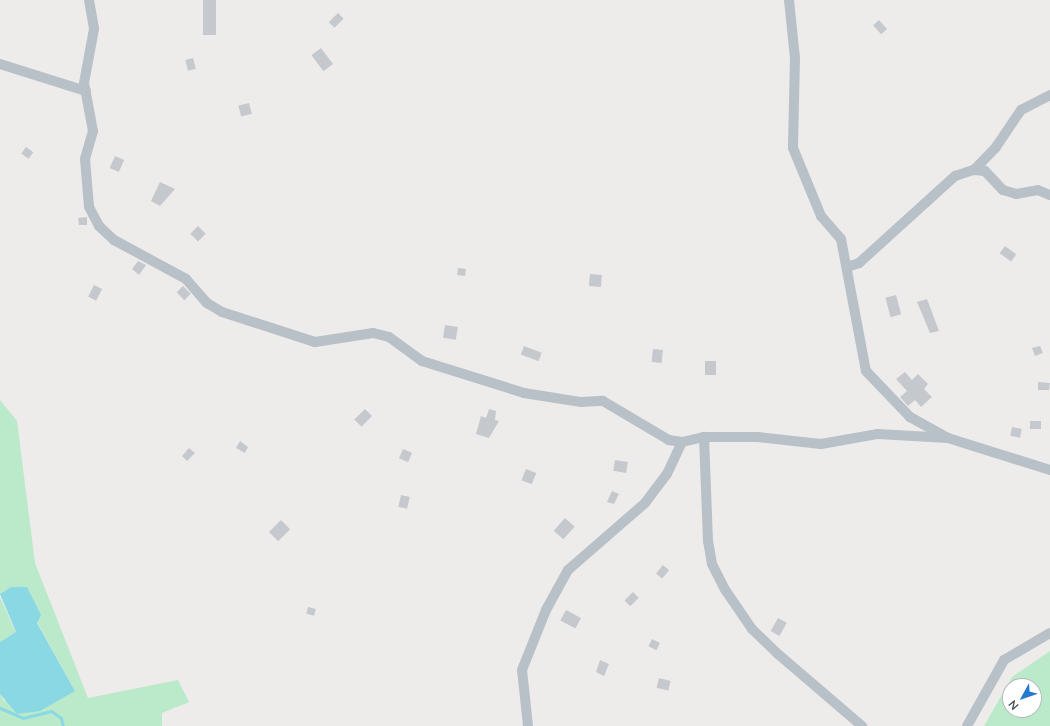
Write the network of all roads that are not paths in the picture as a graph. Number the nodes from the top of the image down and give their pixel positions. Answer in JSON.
{"nodes":[{"id":1,"x":90,"y":0,"type":"edge"},
{"id":2,"x":789,"y":0,"type":"edge"},
{"id":3,"x":0,"y":64,"type":"edge"},
{"id":4,"x":86,"y":91,"type":"junction"},
{"id":5,"x":1050,"y":96,"type":"edge"},
{"id":6,"x":974,"y":170,"type":"junction"},
{"id":7,"x":1050,"y":195,"type":"edge"},
{"id":8,"x":847,"y":267,"type":"junction"},
{"id":9,"x":704,"y":437,"type":"junction"},
{"id":10,"x":948,"y":438,"type":"junction"},
{"id":11,"x":682,"y":442,"type":"junction"},
{"id":12,"x":1050,"y":470,"type":"edge"},
{"id":13,"x":1050,"y":633,"type":"edge"},
{"id":14,"x":528,"y":726,"type":"edge"},
{"id":15,"x":862,"y":726,"type":"edge"},
{"id":16,"x":967,"y":726,"type":"edge"}],
"edges":[{"from":1,"to":4,"type":"street"},
{"from":2,"to":8,"type":"street"},
{"from":3,"to":4,"type":"street"},
{"from":4,"to":11,"type":"street"},
{"from":5,"to":6,"type":"street"},
{"from":6,"to":7,"type":"street"},
{"from":6,"to":8,"type":"street"},
{"from":8,"to":10,"type":"street"},
{"from":9,"to":10,"type":"street"},
{"from":9,"to":11,"type":"street"},
{"from":9,"to":15,"type":"street"},
{"from":10,"to":12,"type":"street"},
{"from":11,"to":14,"type":"street"},
{"from":13,"to":16,"type":"street"}]}
